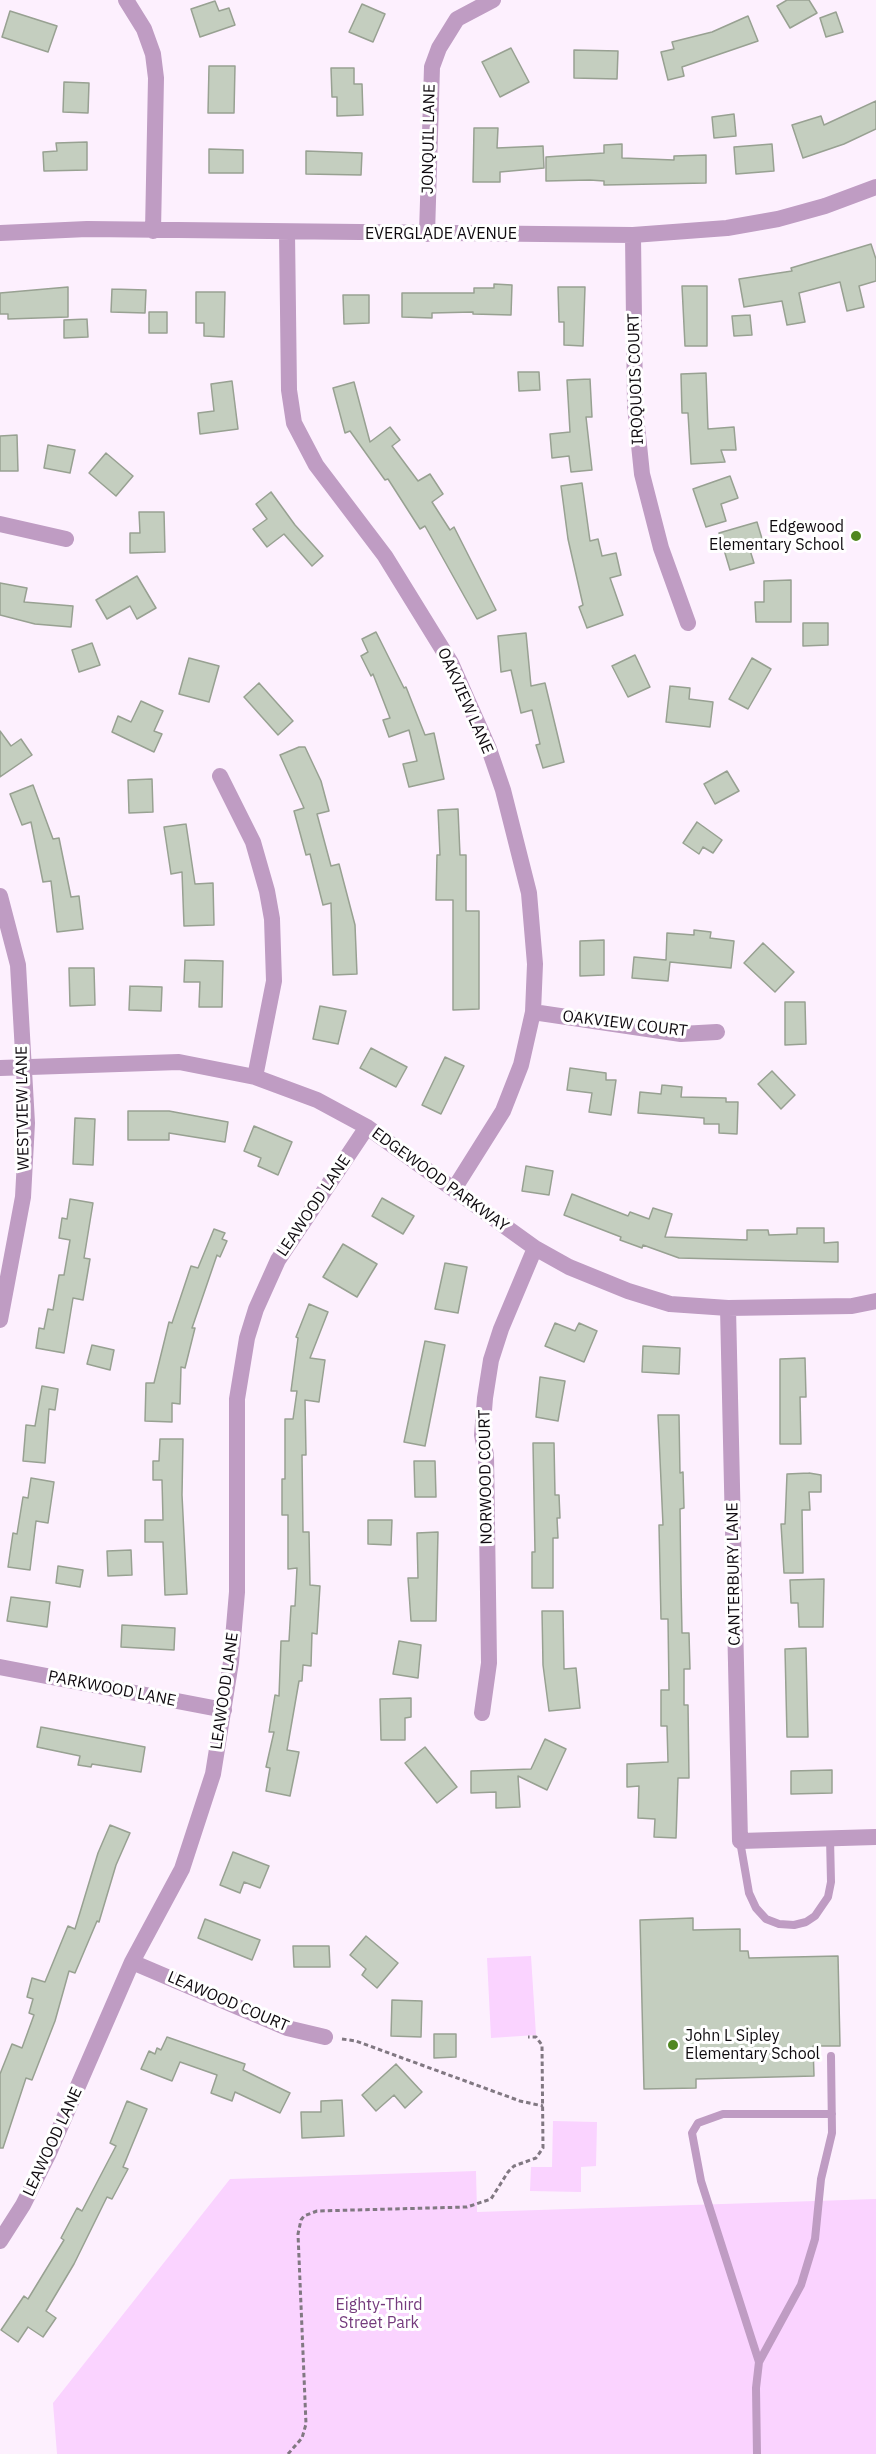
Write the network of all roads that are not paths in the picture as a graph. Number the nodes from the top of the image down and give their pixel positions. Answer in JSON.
{"nodes":[{"id":1,"x":126,"y":0,"type":"edge"},
{"id":2,"x":492,"y":0,"type":"edge"},
{"id":3,"x":876,"y":187,"type":"edge"},
{"id":4,"x":153,"y":231,"type":"junction"},
{"id":5,"x":287,"y":232,"type":"junction"},
{"id":6,"x":0,"y":233,"type":"edge"},
{"id":7,"x":427,"y":234,"type":"junction"},
{"id":8,"x":633,"y":235,"type":"junction"},
{"id":9,"x":0,"y":524,"type":"edge"},
{"id":10,"x":66,"y":539,"type":"dead end"},
{"id":11,"x":688,"y":623,"type":"dead end"},
{"id":12,"x":220,"y":776,"type":"dead end"},
{"id":13,"x":0,"y":896,"type":"edge"},
{"id":14,"x":533,"y":1012,"type":"junction"},
{"id":15,"x":717,"y":1032,"type":"dead end"},
{"id":16,"x":24,"y":1067,"type":"junction"},
{"id":17,"x":0,"y":1068,"type":"edge"},
{"id":18,"x":255,"y":1077,"type":"junction"},
{"id":19,"x":367,"y":1127,"type":"junction"},
{"id":20,"x":454,"y":1189,"type":"junction"},
{"id":21,"x":535,"y":1248,"type":"junction"},
{"id":22,"x":876,"y":1301,"type":"edge"},
{"id":23,"x":728,"y":1308,"type":"junction"},
{"id":24,"x":0,"y":1320,"type":"edge"},
{"id":25,"x":0,"y":1667,"type":"edge"},
{"id":26,"x":224,"y":1710,"type":"junction"},
{"id":27,"x":482,"y":1713,"type":"dead end"},
{"id":28,"x":830,"y":1838,"type":"junction"},
{"id":29,"x":876,"y":1838,"type":"edge"},
{"id":30,"x":740,"y":1840,"type":"junction"},
{"id":31,"x":132,"y":1962,"type":"junction"},
{"id":32,"x":325,"y":2037,"type":"road end"},
{"id":33,"x":831,"y":2056,"type":"dead end"},
{"id":34,"x":832,"y":2114,"type":"junction"},
{"id":35,"x":0,"y":2241,"type":"edge"},
{"id":36,"x":759,"y":2362,"type":"junction"},
{"id":37,"x":757,"y":2454,"type":"edge"}],
"edges":[{"from":1,"to":4,"type":"street"},
{"from":2,"to":7,"type":"street","name":"JONQUIL LANE"},
{"from":3,"to":8,"type":"street","name":"EVERGLADE AVENUE"},
{"from":4,"to":5,"type":"street","name":"EVERGLADE AVENUE"},
{"from":4,"to":6,"type":"street","name":"EVERGLADE AVENUE"},
{"from":5,"to":7,"type":"street","name":"EVERGLADE AVENUE"},
{"from":5,"to":14,"type":"street","name":"OAKVIEW LANE"},
{"from":7,"to":8,"type":"street","name":"EVERGLADE AVENUE"},
{"from":8,"to":11,"type":"street","name":"IROQUOIS COURT"},
{"from":9,"to":10,"type":"street"},
{"from":12,"to":18,"type":"street"},
{"from":13,"to":16,"type":"street","name":"WESTVIEW LANE"},
{"from":14,"to":15,"type":"street","name":"OAKVIEW COURT"},
{"from":14,"to":20,"type":"street","name":"OAKVIEW LANE"},
{"from":16,"to":17,"type":"street","name":"EDGEWOOD PARKWAY"},
{"from":16,"to":18,"type":"street","name":"EDGEWOOD PARKWAY"},
{"from":16,"to":24,"type":"street","name":"WESTVIEW LANE"},
{"from":18,"to":19,"type":"street","name":"EDGEWOOD PARKWAY"},
{"from":19,"to":20,"type":"street","name":"EDGEWOOD PARKWAY"},
{"from":19,"to":26,"type":"street","name":"LEAWOOD LANE"},
{"from":20,"to":21,"type":"street","name":"EDGEWOOD PARKWAY"},
{"from":21,"to":23,"type":"street","name":"EDGEWOOD PARKWAY"},
{"from":21,"to":27,"type":"street","name":"NORWOOD COURT"},
{"from":22,"to":23,"type":"street","name":"EDGEWOOD PARKWAY"},
{"from":23,"to":30,"type":"street","name":"CANTERBURY LANE"},
{"from":25,"to":26,"type":"street","name":"PARKWOOD LANE"},
{"from":26,"to":31,"type":"street","name":"LEAWOOD LANE"},
{"from":28,"to":29,"type":"street"},
{"from":28,"to":30,"type":"street"},
{"from":28,"to":30,"type":"lane"},
{"from":31,"to":32,"type":"street","name":"LEAWOOD COURT"},
{"from":31,"to":35,"type":"street","name":"LEAWOOD LANE"},
{"from":33,"to":34,"type":"lane"},
{"from":34,"to":36,"type":"lane"},
{"from":34,"to":36,"type":"lane"},
{"from":36,"to":37,"type":"lane"}]}
